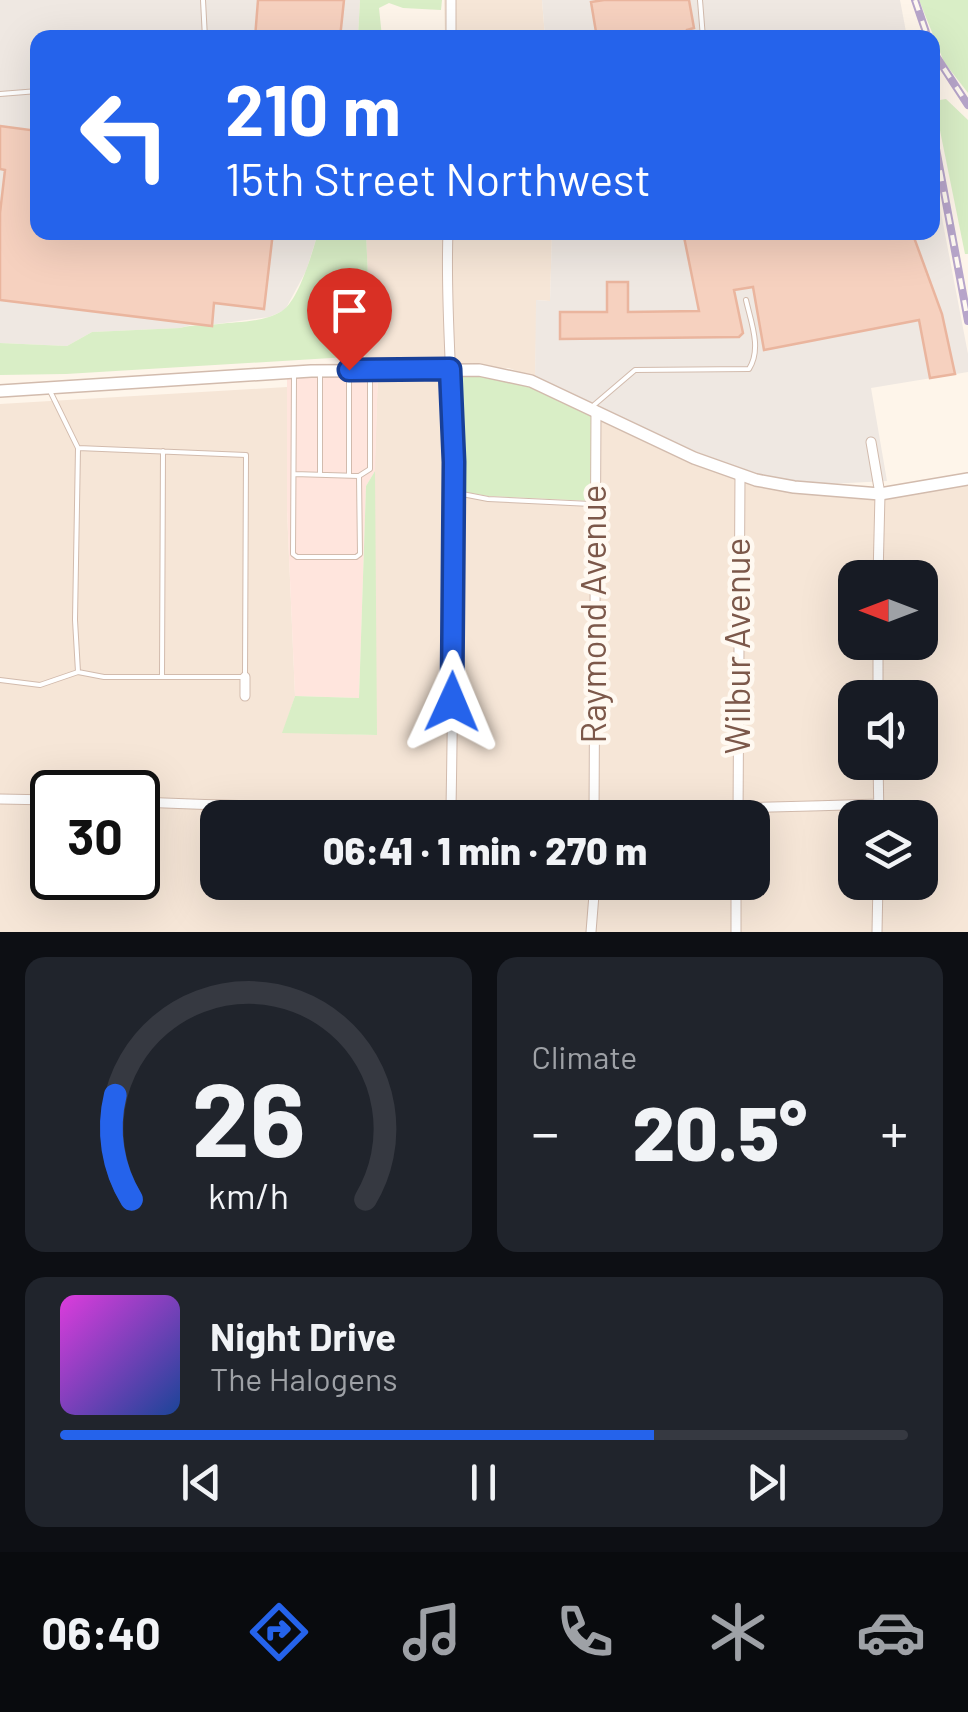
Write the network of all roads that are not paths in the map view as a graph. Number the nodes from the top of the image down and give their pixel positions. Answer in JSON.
{"nodes":[{"id":1,"x":203,"y":0,"type":"edge"},
{"id":2,"x":451,"y":0,"type":"edge"},
{"id":3,"x":700,"y":0,"type":"edge"},
{"id":4,"x":205,"y":30,"type":"edge"},
{"id":5,"x":451,"y":30,"type":"edge"},
{"id":6,"x":702,"y":30,"type":"edge"},
{"id":7,"x":30,"y":92,"type":"edge"},
{"id":8,"x":0,"y":94,"type":"edge"},
{"id":9,"x":448,"y":240,"type":"edge"},
{"id":10,"x":746,"y":300,"type":"dead end"},
{"id":11,"x":450,"y":369,"type":"junction"},
{"id":12,"x":349,"y":370,"type":"junction"},
{"id":13,"x":370,"y":370,"type":"junction"},
{"id":14,"x":320,"y":371,"type":"junction"},
{"id":15,"x":294,"y":372,"type":"junction"},
{"id":16,"x":48,"y":387,"type":"junction"},
{"id":17,"x":0,"y":391,"type":"edge"},
{"id":18,"x":594,"y":410,"type":"junction"},
{"id":19,"x":871,"y":442,"type":"dead end"},
{"id":20,"x":78,"y":448,"type":"junction"},
{"id":21,"x":163,"y":451,"type":"junction"},
{"id":22,"x":294,"y":474,"type":"junction"},
{"id":23,"x":320,"y":474,"type":"junction"},
{"id":24,"x":349,"y":474,"type":"junction"},
{"id":25,"x":740,"y":475,"type":"junction"},
{"id":26,"x":360,"y":476,"type":"junction"},
{"id":27,"x":968,"y":479,"type":"edge"},
{"id":28,"x":452,"y":492,"type":"junction"},
{"id":29,"x":880,"y":494,"type":"junction"},
{"id":30,"x":595,"y":504,"type":"junction"},
{"id":31,"x":878,"y":560,"type":"edge"},
{"id":32,"x":78,"y":672,"type":"junction"},
{"id":33,"x":162,"y":676,"type":"junction"},
{"id":34,"x":245,"y":677,"type":"junction"},
{"id":35,"x":0,"y":680,"type":"edge"},
{"id":36,"x":244,"y":696,"type":"dead end"},
{"id":37,"x":0,"y":799,"type":"edge"},
{"id":38,"x":30,"y":800,"type":"edge"},
{"id":39,"x":452,"y":800,"type":"edge"},
{"id":40,"x":594,"y":800,"type":"edge"},
{"id":41,"x":738,"y":800,"type":"edge"},
{"id":42,"x":160,"y":802,"type":"edge"},
{"id":43,"x":200,"y":803,"type":"edge"},
{"id":44,"x":838,"y":807,"type":"edge"},
{"id":45,"x":770,"y":811,"type":"edge"},
{"id":46,"x":594,"y":900,"type":"edge"},
{"id":47,"x":736,"y":900,"type":"edge"},
{"id":48,"x":878,"y":900,"type":"edge"},
{"id":49,"x":591,"y":932,"type":"edge"},
{"id":50,"x":736,"y":932,"type":"edge"},
{"id":51,"x":878,"y":932,"type":"edge"}],
"edges":[{"from":1,"to":4,"type":"lane"},
{"from":2,"to":5,"type":"street"},
{"from":3,"to":6,"type":"lane"},
{"from":7,"to":8,"type":"lane"},
{"from":9,"to":11,"type":"street"},
{"from":10,"to":18,"type":"lane"},
{"from":11,"to":13,"type":"street"},
{"from":11,"to":18,"type":"street"},
{"from":11,"to":28,"type":"street"},
{"from":12,"to":13,"type":"street"},
{"from":12,"to":14,"type":"street"},
{"from":12,"to":24,"type":"lane"},
{"from":13,"to":26,"type":"lane"},
{"from":14,"to":15,"type":"street"},
{"from":14,"to":23,"type":"lane"},
{"from":15,"to":16,"type":"street"},
{"from":15,"to":22,"type":"lane"},
{"from":16,"to":17,"type":"street"},
{"from":16,"to":20,"type":"lane"},
{"from":18,"to":25,"type":"street"},
{"from":18,"to":30,"type":"street","name":"Raymond Avenue"},
{"from":19,"to":29,"type":"street"},
{"from":20,"to":21,"type":"lane"},
{"from":20,"to":32,"type":"lane"},
{"from":21,"to":33,"type":"lane"},
{"from":21,"to":34,"type":"lane"},
{"from":22,"to":23,"type":"lane"},
{"from":22,"to":26,"type":"lane"},
{"from":23,"to":24,"type":"lane"},
{"from":24,"to":26,"type":"lane"},
{"from":25,"to":29,"type":"street"},
{"from":25,"to":41,"type":"street","name":"Wilbur Avenue"},
{"from":27,"to":29,"type":"street"},
{"from":28,"to":30,"type":"lane"},
{"from":28,"to":39,"type":"street"},
{"from":29,"to":31,"type":"street"},
{"from":30,"to":40,"type":"street","name":"Raymond Avenue"},
{"from":32,"to":33,"type":"lane"},
{"from":32,"to":35,"type":"lane"},
{"from":33,"to":34,"type":"lane"},
{"from":34,"to":36,"type":"street"},
{"from":37,"to":38,"type":"street"},
{"from":42,"to":43,"type":"street"},
{"from":44,"to":45,"type":"street"},
{"from":46,"to":49,"type":"street"},
{"from":47,"to":50,"type":"street"},
{"from":48,"to":51,"type":"street"}]}
